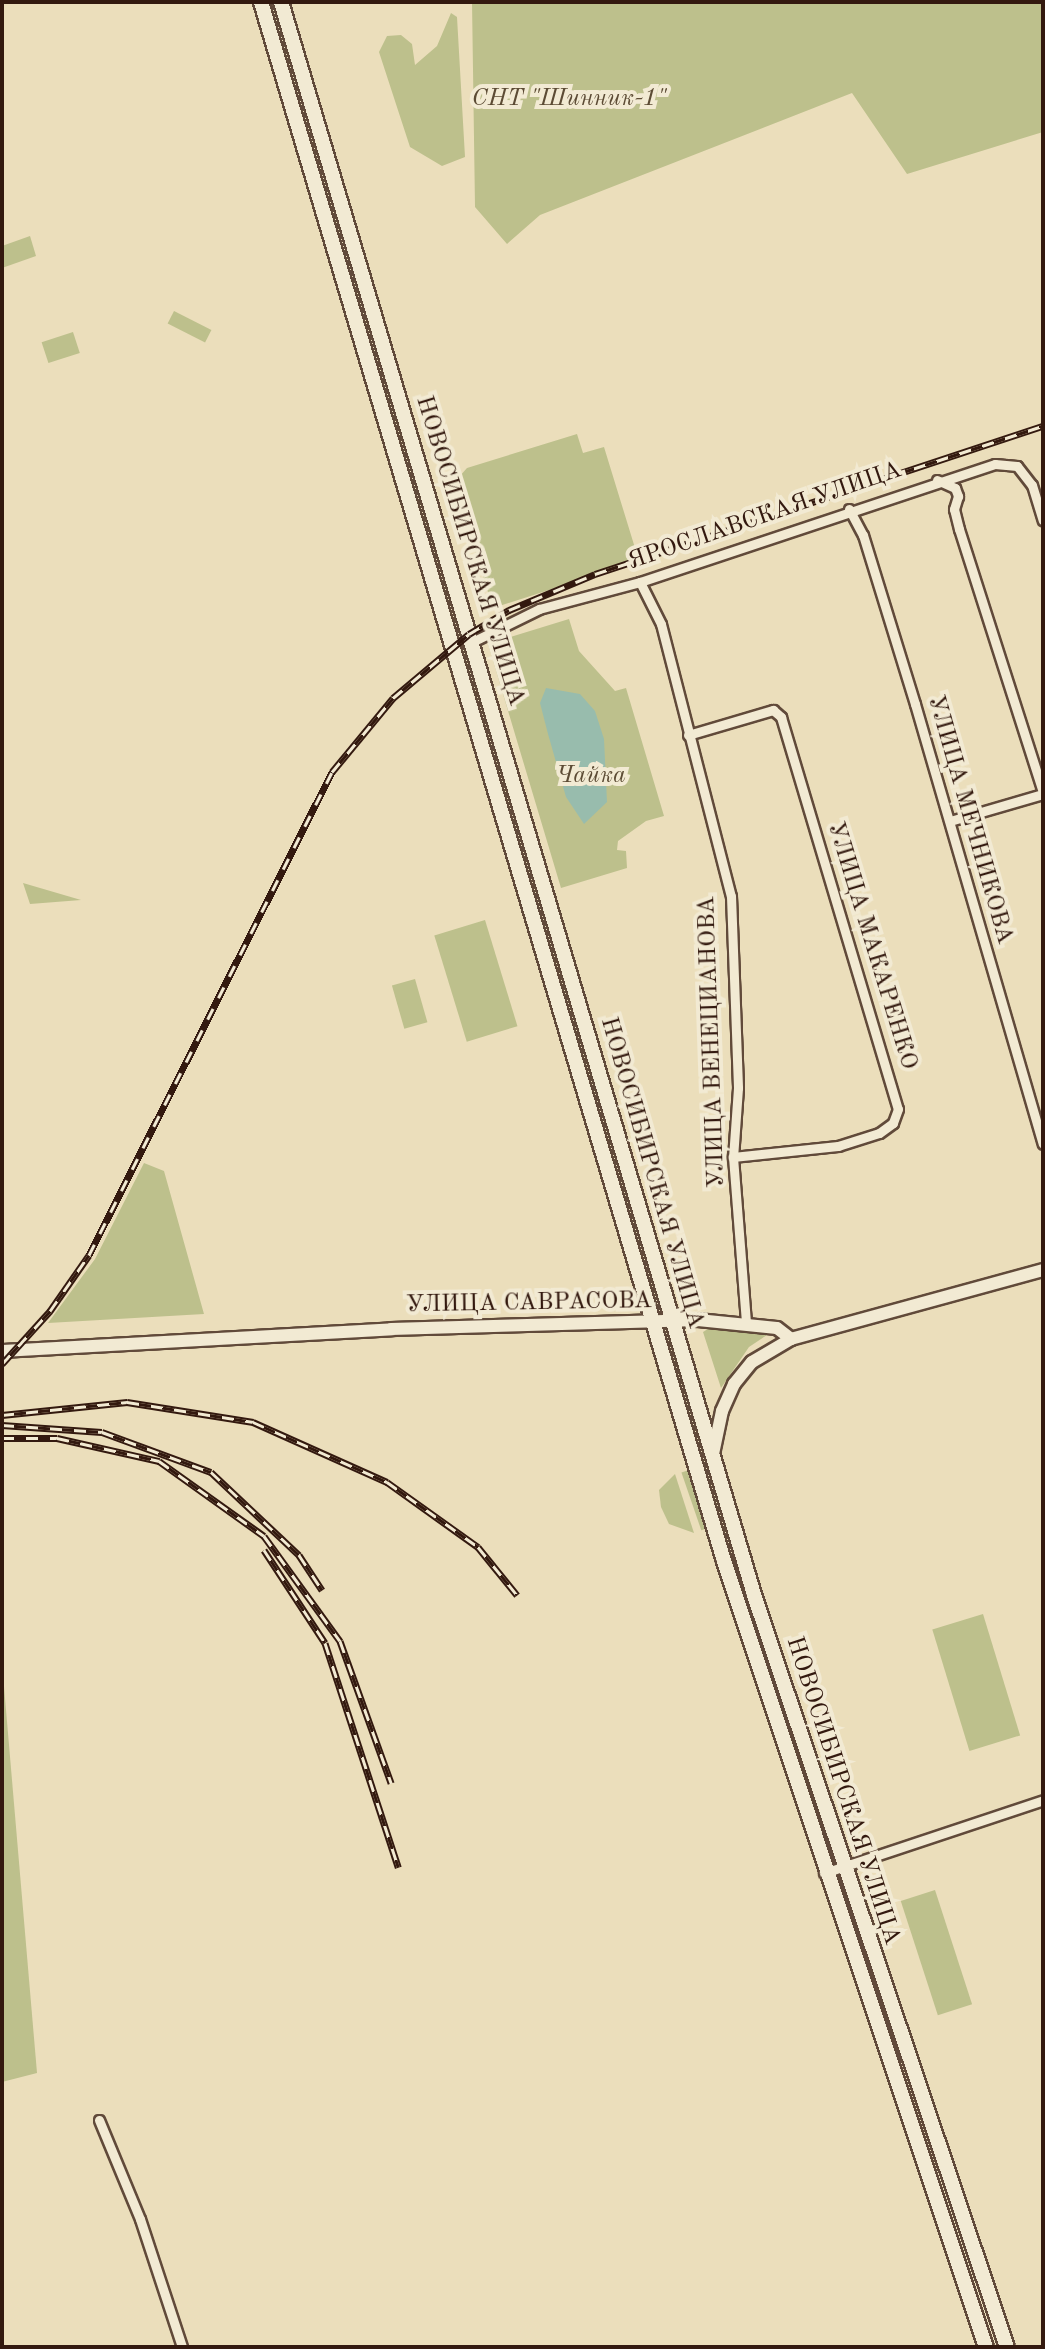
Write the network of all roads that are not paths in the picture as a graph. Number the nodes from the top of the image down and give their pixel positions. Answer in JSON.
{"nodes":[{"id":1,"x":261,"y":2,"type":"edge"},
{"id":2,"x":281,"y":2,"type":"edge"},
{"id":3,"x":937,"y":480,"type":"junction"},
{"id":4,"x":849,"y":509,"type":"junction"},
{"id":5,"x":1043,"y":520,"type":"edge"},
{"id":6,"x":640,"y":582,"type":"junction"},
{"id":7,"x":472,"y":642,"type":"junction"},
{"id":8,"x":688,"y":735,"type":"junction"},
{"id":9,"x":1043,"y":794,"type":"edge"},
{"id":10,"x":950,"y":821,"type":"junction"},
{"id":11,"x":1042,"y":1140,"type":"edge"},
{"id":12,"x":733,"y":1157,"type":"junction"},
{"id":13,"x":1043,"y":1270,"type":"edge"},
{"id":14,"x":746,"y":1322,"type":"junction"},
{"id":15,"x":672,"y":1323,"type":"junction"},
{"id":16,"x":652,"y":1325,"type":"junction"},
{"id":17,"x":791,"y":1339,"type":"junction"},
{"id":18,"x":2,"y":1351,"type":"edge"},
{"id":19,"x":713,"y":1454,"type":"junction"},
{"id":20,"x":1043,"y":1800,"type":"edge"},
{"id":21,"x":842,"y":1867,"type":"junction"},
{"id":22,"x":824,"y":1873,"type":"junction"},
{"id":23,"x":99,"y":2120,"type":"dead end"},
{"id":24,"x":182,"y":2347,"type":"edge"},
{"id":25,"x":986,"y":2347,"type":"edge"},
{"id":26,"x":1007,"y":2347,"type":"edge"}],
"edges":[{"from":1,"to":16,"type":"main road","name":"НОВОСИБИРСКАЯ УЛИЦА"},
{"from":2,"to":7,"type":"main road","name":"НОВОСИБИРСКАЯ УЛИЦА"},
{"from":3,"to":4,"type":"street","name":"ЯРОСЛАВСКАЯ УЛИЦА"},
{"from":3,"to":5,"type":"street","name":"ЯРОСЛАВСКАЯ УЛИЦА"},
{"from":3,"to":9,"type":"street"},
{"from":4,"to":6,"type":"street","name":"ЯРОСЛАВСКАЯ УЛИЦА"},
{"from":4,"to":10,"type":"street","name":"УЛИЦА МЕЧНИКОВА"},
{"from":6,"to":7,"type":"street","name":"ЯРОСЛАВСКАЯ УЛИЦА"},
{"from":6,"to":8,"type":"street","name":"УЛИЦА ВЕНЕЦИАНОВА"},
{"from":7,"to":15,"type":"main road","name":"НОВОСИБИРСКАЯ УЛИЦА"},
{"from":8,"to":12,"type":"street","name":"УЛИЦА ВЕНЕЦИАНОВА"},
{"from":8,"to":12,"type":"street","name":"УЛИЦА МАКАРЕНКО"},
{"from":9,"to":10,"type":"street"},
{"from":10,"to":11,"type":"street","name":"УЛИЦА МЕЧНИКОВА"},
{"from":12,"to":14,"type":"street","name":"УЛИЦА ВЕНЕЦИАНОВА"},
{"from":13,"to":17,"type":"street"},
{"from":14,"to":15,"type":"street","name":"УЛИЦА САВРАСОВА"},
{"from":14,"to":17,"type":"street","name":"УЛИЦА САВРАСОВА"},
{"from":15,"to":16,"type":"street","name":"УЛИЦА САВРАСОВА"},
{"from":15,"to":19,"type":"main road","name":"НОВОСИБИРСКАЯ УЛИЦА"},
{"from":16,"to":18,"type":"street","name":"УЛИЦА САВРАСОВА"},
{"from":16,"to":22,"type":"main road","name":"НОВОСИБИРСКАЯ УЛИЦА"},
{"from":17,"to":19,"type":"street"},
{"from":19,"to":21,"type":"main road","name":"НОВОСИБИРСКАЯ УЛИЦА"},
{"from":20,"to":21,"type":"street"},
{"from":21,"to":22,"type":"street"},
{"from":21,"to":26,"type":"main road","name":"НОВОСИБИРСКАЯ УЛИЦА"},
{"from":22,"to":25,"type":"main road","name":"НОВОСИБИРСКАЯ УЛИЦА"},
{"from":23,"to":24,"type":"street"}]}
